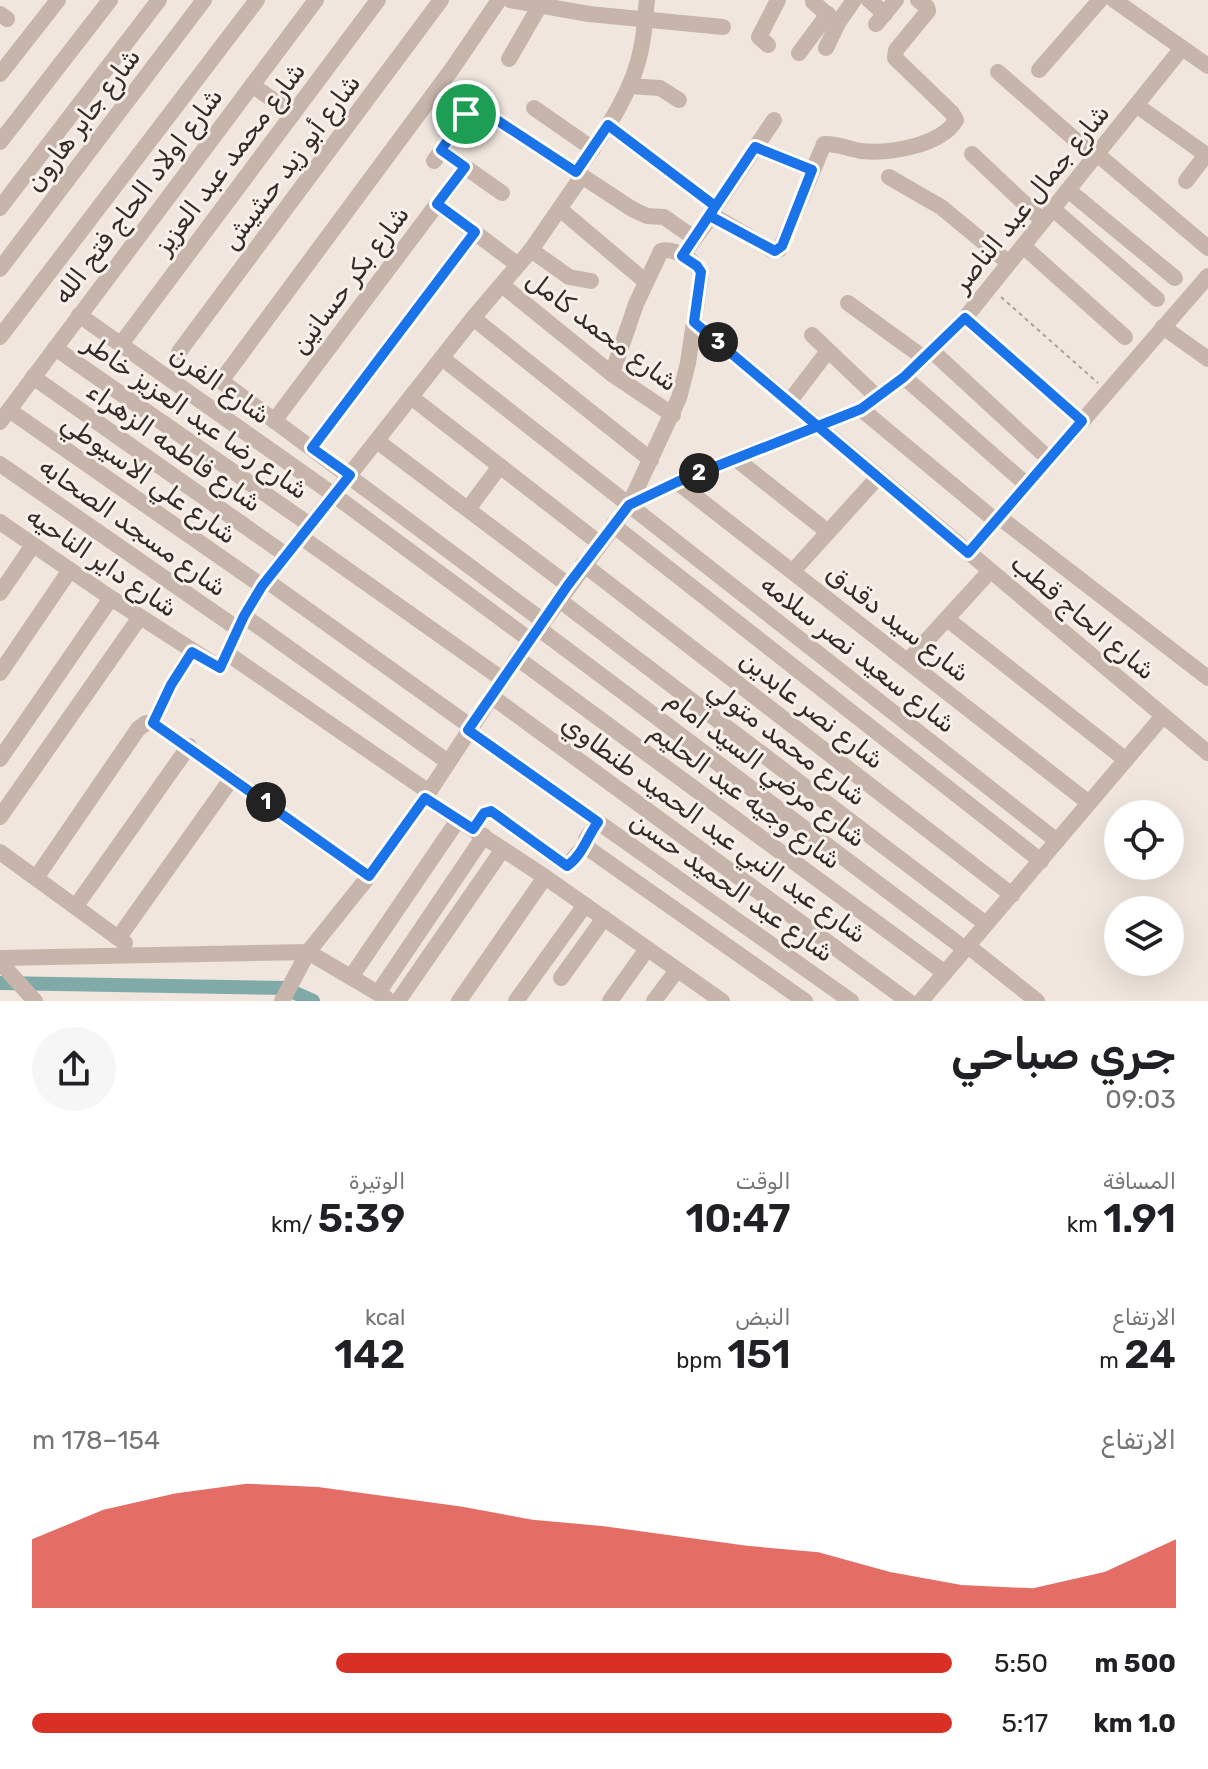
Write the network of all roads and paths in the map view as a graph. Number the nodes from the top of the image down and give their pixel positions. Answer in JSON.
{"nodes":[{"id":1,"x":58,"y":0,"type":"edge"},
{"id":2,"x":110,"y":0,"type":"edge"},
{"id":3,"x":159,"y":0,"type":"edge"},
{"id":4,"x":204,"y":0,"type":"edge"},
{"id":5,"x":257,"y":0,"type":"edge"},
{"id":6,"x":316,"y":0,"type":"edge"},
{"id":7,"x":378,"y":0,"type":"edge"},
{"id":8,"x":441,"y":0,"type":"edge"},
{"id":9,"x":499,"y":0,"type":"edge"},
{"id":10,"x":510,"y":0,"type":"edge"},
{"id":11,"x":647,"y":0,"type":"edge"},
{"id":12,"x":778,"y":0,"type":"edge"},
{"id":13,"x":854,"y":0,"type":"edge"},
{"id":14,"x":869,"y":0,"type":"edge"},
{"id":15,"x":896,"y":0,"type":"edge"},
{"id":16,"x":918,"y":0,"type":"edge"},
{"id":17,"x":1100,"y":0,"type":"edge"},
{"id":18,"x":1114,"y":0,"type":"edge"},
{"id":19,"x":813,"y":2,"type":"dead end"},
{"id":20,"x":533,"y":4,"type":"edge"},
{"id":21,"x":833,"y":19,"type":"junction"},
{"id":22,"x":645,"y":20,"type":"junction"},
{"id":23,"x":723,"y":27,"type":"dead end"},
{"id":24,"x":768,"y":45,"type":"dead end"},
{"id":25,"x":826,"y":48,"type":"dead end"},
{"id":26,"x":1182,"y":48,"type":"junction"},
{"id":27,"x":799,"y":53,"type":"dead end"},
{"id":28,"x":509,"y":59,"type":"dead end"},
{"id":29,"x":1208,"y":66,"type":"edge"},
{"id":30,"x":1039,"y":70,"type":"dead end"},
{"id":31,"x":998,"y":72,"type":"dead end"},
{"id":32,"x":0,"y":74,"type":"edge"},
{"id":33,"x":252,"y":85,"type":"junction"},
{"id":34,"x":629,"y":86,"type":"junction"},
{"id":35,"x":679,"y":100,"type":"dead end"},
{"id":36,"x":1136,"y":105,"type":"junction"},
{"id":37,"x":534,"y":108,"type":"dead end"},
{"id":38,"x":293,"y":114,"type":"junction"},
{"id":39,"x":774,"y":120,"type":"dead end"},
{"id":40,"x":608,"y":125,"type":"junction"},
{"id":41,"x":0,"y":142,"type":"edge"},
{"id":42,"x":755,"y":147,"type":"junction"},
{"id":43,"x":593,"y":149,"type":"junction"},
{"id":44,"x":972,"y":154,"type":"dead end"},
{"id":45,"x":1096,"y":155,"type":"junction"},
{"id":46,"x":1207,"y":155,"type":"edge"},
{"id":47,"x":465,"y":167,"type":"junction"},
{"id":48,"x":812,"y":170,"type":"junction"},
{"id":49,"x":579,"y":174,"type":"junction"},
{"id":50,"x":889,"y":177,"type":"dead end"},
{"id":51,"x":1186,"y":181,"type":"dead end"},
{"id":52,"x":1068,"y":190,"type":"junction"},
{"id":53,"x":502,"y":193,"type":"dead end"},
{"id":54,"x":437,"y":204,"type":"junction"},
{"id":55,"x":0,"y":208,"type":"edge"},
{"id":56,"x":561,"y":210,"type":"junction"},
{"id":57,"x":713,"y":211,"type":"junction"},
{"id":58,"x":1048,"y":215,"type":"junction"},
{"id":59,"x":475,"y":232,"type":"junction"},
{"id":60,"x":694,"y":238,"type":"junction"},
{"id":61,"x":1023,"y":246,"type":"junction"},
{"id":62,"x":1208,"y":248,"type":"edge"},
{"id":63,"x":531,"y":250,"type":"junction"},
{"id":64,"x":682,"y":256,"type":"junction"},
{"id":65,"x":1009,"y":263,"type":"junction"},
{"id":66,"x":518,"y":265,"type":"junction"},
{"id":67,"x":0,"y":269,"type":"edge"},
{"id":68,"x":1175,"y":278,"type":"dead end"},
{"id":69,"x":591,"y":281,"type":"dead end"},
{"id":70,"x":646,"y":282,"type":"junction"},
{"id":71,"x":502,"y":285,"type":"junction"},
{"id":72,"x":1204,"y":286,"type":"edge"},
{"id":73,"x":990,"y":287,"type":"junction"},
{"id":74,"x":1157,"y":299,"type":"dead end"},
{"id":75,"x":848,"y":303,"type":"dead end"},
{"id":76,"x":79,"y":315,"type":"junction"},
{"id":77,"x":473,"y":318,"type":"junction"},
{"id":78,"x":965,"y":318,"type":"junction"},
{"id":79,"x":694,"y":322,"type":"junction"},
{"id":80,"x":1163,"y":327,"type":"junction"},
{"id":81,"x":812,"y":335,"type":"dead end"},
{"id":82,"x":0,"y":337,"type":"edge"},
{"id":83,"x":1125,"y":337,"type":"dead end"},
{"id":84,"x":121,"y":344,"type":"junction"},
{"id":85,"x":55,"y":348,"type":"junction"},
{"id":86,"x":828,"y":351,"type":"junction"},
{"id":87,"x":179,"y":352,"type":"dead end"},
{"id":88,"x":928,"y":354,"type":"junction"},
{"id":89,"x":442,"y":358,"type":"junction"},
{"id":90,"x":1208,"y":359,"type":"edge"},
{"id":91,"x":612,"y":374,"type":"junction"},
{"id":92,"x":33,"y":377,"type":"junction"},
{"id":93,"x":904,"y":377,"type":"junction"},
{"id":94,"x":1108,"y":391,"type":"junction"},
{"id":95,"x":411,"y":397,"type":"junction"},
{"id":96,"x":877,"y":397,"type":"junction"},
{"id":97,"x":789,"y":402,"type":"junction"},
{"id":98,"x":861,"y":409,"type":"junction"},
{"id":99,"x":673,"y":415,"type":"junction"},
{"id":100,"x":4,"y":416,"type":"edge"},
{"id":101,"x":274,"y":421,"type":"junction"},
{"id":102,"x":1082,"y":421,"type":"junction"},
{"id":103,"x":817,"y":426,"type":"junction"},
{"id":104,"x":377,"y":441,"type":"junction"},
{"id":105,"x":312,"y":448,"type":"junction"},
{"id":106,"x":736,"y":459,"type":"junction"},
{"id":107,"x":1049,"y":459,"type":"junction"},
{"id":108,"x":651,"y":460,"type":"junction"},
{"id":109,"x":0,"y":464,"type":"edge"},
{"id":110,"x":500,"y":466,"type":"junction"},
{"id":111,"x":350,"y":475,"type":"junction"},
{"id":112,"x":878,"y":477,"type":"junction"},
{"id":113,"x":677,"y":482,"type":"junction"},
{"id":114,"x":1027,"y":485,"type":"junction"},
{"id":115,"x":334,"y":495,"type":"junction"},
{"id":116,"x":629,"y":505,"type":"junction"},
{"id":117,"x":468,"y":509,"type":"junction"},
{"id":118,"x":997,"y":519,"type":"junction"},
{"id":119,"x":0,"y":522,"type":"edge"},
{"id":120,"x":613,"y":525,"type":"junction"},
{"id":121,"x":305,"y":531,"type":"junction"},
{"id":122,"x":828,"y":532,"type":"junction"},
{"id":123,"x":599,"y":543,"type":"junction"},
{"id":124,"x":33,"y":545,"type":"junction"},
{"id":125,"x":968,"y":553,"type":"junction"},
{"id":126,"x":286,"y":555,"type":"junction"},
{"id":127,"x":583,"y":564,"type":"junction"},
{"id":128,"x":70,"y":570,"type":"junction"},
{"id":129,"x":793,"y":571,"type":"junction"},
{"id":130,"x":990,"y":571,"type":"junction"},
{"id":131,"x":264,"y":584,"type":"junction"},
{"id":132,"x":563,"y":592,"type":"junction"},
{"id":133,"x":0,"y":593,"type":"edge"},
{"id":134,"x":111,"y":598,"type":"junction"},
{"id":135,"x":140,"y":617,"type":"junction"},
{"id":136,"x":947,"y":619,"type":"junction"},
{"id":137,"x":241,"y":623,"type":"junction"},
{"id":138,"x":537,"y":630,"type":"junction"},
{"id":139,"x":192,"y":652,"type":"junction"},
{"id":140,"x":228,"y":654,"type":"junction"},
{"id":141,"x":517,"y":658,"type":"junction"},
{"id":142,"x":908,"y":661,"type":"junction"},
{"id":143,"x":0,"y":673,"type":"edge"},
{"id":144,"x":1208,"y":678,"type":"edge"},
{"id":145,"x":502,"y":679,"type":"junction"},
{"id":146,"x":491,"y":696,"type":"junction"},
{"id":147,"x":1163,"y":716,"type":"junction"},
{"id":148,"x":153,"y":723,"type":"junction"},
{"id":149,"x":469,"y":728,"type":"junction"},
{"id":150,"x":189,"y":746,"type":"junction"},
{"id":151,"x":1208,"y":753,"type":"edge"},
{"id":152,"x":0,"y":759,"type":"edge"},
{"id":153,"x":1126,"y":760,"type":"junction"},
{"id":154,"x":448,"y":762,"type":"junction"},
{"id":155,"x":232,"y":778,"type":"junction"},
{"id":156,"x":427,"y":795,"type":"junction"},
{"id":157,"x":1089,"y":803,"type":"junction"},
{"id":158,"x":0,"y":817,"type":"edge"},
{"id":159,"x":598,"y":822,"type":"junction"},
{"id":160,"x":472,"y":828,"type":"junction"},
{"id":161,"x":1057,"y":841,"type":"junction"},
{"id":162,"x":586,"y":844,"type":"junction"},
{"id":163,"x":503,"y":849,"type":"junction"},
{"id":164,"x":0,"y":852,"type":"edge"},
{"id":165,"x":1041,"y":861,"type":"junction"},
{"id":166,"x":369,"y":876,"type":"junction"},
{"id":167,"x":545,"y":877,"type":"junction"},
{"id":168,"x":36,"y":878,"type":"junction"},
{"id":169,"x":1012,"y":895,"type":"junction"},
{"id":170,"x":585,"y":905,"type":"junction"},
{"id":171,"x":76,"y":906,"type":"junction"},
{"id":172,"x":604,"y":918,"type":"junction"},
{"id":173,"x":986,"y":924,"type":"junction"},
{"id":174,"x":119,"y":937,"type":"junction"},
{"id":175,"x":967,"y":948,"type":"junction"},
{"id":176,"x":647,"y":949,"type":"junction"},
{"id":177,"x":308,"y":952,"type":"junction"},
{"id":178,"x":134,"y":953,"type":"junction"},
{"id":179,"x":0,"y":960,"type":"edge"},
{"id":180,"x":677,"y":970,"type":"junction"},
{"id":181,"x":945,"y":973,"type":"junction"},
{"id":182,"x":351,"y":977,"type":"junction"},
{"id":183,"x":561,"y":978,"type":"dead end"},
{"id":184,"x":30,"y":996,"type":"edge"},
{"id":185,"x":285,"y":996,"type":"edge"},
{"id":186,"x":385,"y":997,"type":"edge"},
{"id":187,"x":302,"y":1001,"type":"edge"},
{"id":188,"x":398,"y":1001,"type":"edge"},
{"id":189,"x":459,"y":1001,"type":"edge"},
{"id":190,"x":516,"y":1001,"type":"edge"},
{"id":191,"x":610,"y":1001,"type":"edge"},
{"id":192,"x":654,"y":1001,"type":"edge"},
{"id":193,"x":722,"y":1001,"type":"edge"},
{"id":194,"x":805,"y":1001,"type":"edge"},
{"id":195,"x":851,"y":1001,"type":"edge"},
{"id":196,"x":908,"y":1001,"type":"edge"},
{"id":197,"x":921,"y":1001,"type":"edge"},
{"id":198,"x":1037,"y":1001,"type":"edge"}],
"edges":[{"from":1,"to":32,"type":"street"},
{"from":2,"to":41,"type":"street"},
{"from":3,"to":55,"type":"street"},
{"from":4,"to":67,"type":"street","name":"شارع جابر هارون"},
{"from":5,"to":82,"type":"street"},
{"from":6,"to":33,"type":"street","name":"شارع اولاد الحاج فتح الله"},
{"from":7,"to":38,"type":"street","name":"شارع محمد عبد العزيز"},
{"from":8,"to":87,"type":"street","name":"شارع أبو زيد حشيش"},
{"from":9,"to":101,"type":"street"},
{"from":10,"to":20,"type":"street"},
{"from":11,"to":22,"type":"street"},
{"from":12,"to":24,"type":"street"},
{"from":13,"to":21,"type":"street"},
{"from":14,"to":15,"type":"street"},
{"from":16,"to":48,"type":"street"},
{"from":17,"to":30,"type":"street"},
{"from":18,"to":26,"type":"street"},
{"from":19,"to":21,"type":"street"},
{"from":20,"to":22,"type":"street"},
{"from":20,"to":28,"type":"street"},
{"from":21,"to":25,"type":"street"},
{"from":21,"to":27,"type":"street"},
{"from":22,"to":23,"type":"street"},
{"from":22,"to":34,"type":"street"},
{"from":26,"to":29,"type":"street"},
{"from":26,"to":36,"type":"street","name":"شارع جمال عبد الناصر"},
{"from":31,"to":45,"type":"street"},
{"from":33,"to":38,"type":"street"},
{"from":33,"to":76,"type":"street","name":"شارع اولاد الحاج فتح الله"},
{"from":34,"to":35,"type":"street"},
{"from":34,"to":40,"type":"street"},
{"from":36,"to":45,"type":"street","name":"شارع جمال عبد الناصر"},
{"from":36,"to":46,"type":"street"},
{"from":37,"to":43,"type":"street"},
{"from":38,"to":84,"type":"street","name":"شارع محمد عبد العزيز"},
{"from":39,"to":42,"type":"street"},
{"from":40,"to":43,"type":"street"},
{"from":40,"to":57,"type":"street"},
{"from":42,"to":48,"type":"street"},
{"from":42,"to":57,"type":"street"},
{"from":43,"to":49,"type":"street"},
{"from":44,"to":58,"type":"street"},
{"from":45,"to":52,"type":"street","name":"شارع جمال عبد الناصر"},
{"from":45,"to":62,"type":"street"},
{"from":46,"to":51,"type":"street"},
{"from":47,"to":49,"type":"street"},
{"from":47,"to":53,"type":"street"},
{"from":47,"to":54,"type":"street","name":"شارع بكر حسانين"},
{"from":48,"to":57,"type":"street"},
{"from":49,"to":56,"type":"street"},
{"from":49,"to":60,"type":"street"},
{"from":50,"to":65,"type":"street"},
{"from":52,"to":58,"type":"street","name":"شارع جمال عبد الناصر"},
{"from":52,"to":68,"type":"street"},
{"from":54,"to":59,"type":"street"},
{"from":54,"to":101,"type":"street","name":"شارع بكر حسانين"},
{"from":56,"to":63,"type":"street"},
{"from":56,"to":70,"type":"street"},
{"from":57,"to":60,"type":"street"},
{"from":58,"to":61,"type":"street","name":"شارع جمال عبد الناصر"},
{"from":58,"to":74,"type":"street"},
{"from":59,"to":66,"type":"street"},
{"from":59,"to":105,"type":"street"},
{"from":60,"to":64,"type":"street"},
{"from":61,"to":65,"type":"street","name":"شارع جمال عبد الناصر"},
{"from":61,"to":83,"type":"street"},
{"from":63,"to":66,"type":"street"},
{"from":63,"to":69,"type":"street"},
{"from":64,"to":70,"type":"street"},
{"from":64,"to":79,"type":"street"},
{"from":65,"to":73,"type":"street","name":"شارع جمال عبد الناصر"},
{"from":66,"to":71,"type":"street"},
{"from":70,"to":91,"type":"street"},
{"from":71,"to":77,"type":"street"},
{"from":71,"to":91,"type":"street","name":"شارع محمد كامل"},
{"from":72,"to":80,"type":"street"},
{"from":73,"to":78,"type":"street","name":"شارع جمال عبد الناصر"},
{"from":73,"to":94,"type":"path"},
{"from":75,"to":88,"type":"street"},
{"from":76,"to":84,"type":"street","name":"شارع الفرن"},
{"from":76,"to":85,"type":"street","name":"شارع اولاد الحاج فتح الله"},
{"from":77,"to":89,"type":"street"},
{"from":77,"to":108,"type":"street"},
{"from":78,"to":88,"type":"street","name":"شارع جمال عبد الناصر"},
{"from":78,"to":102,"type":"street"},
{"from":79,"to":97,"type":"street","name":"شارع الحاج قطب"},
{"from":79,"to":99,"type":"street"},
{"from":80,"to":90,"type":"street"},
{"from":80,"to":94,"type":"street"},
{"from":81,"to":86,"type":"street"},
{"from":84,"to":115,"type":"street","name":"شارع الفرن"},
{"from":85,"to":92,"type":"street","name":"شارع اولاد الحاج فتح الله"},
{"from":85,"to":121,"type":"street","name":"شارع رضا عبد العزيز خاطر"},
{"from":86,"to":96,"type":"street"},
{"from":86,"to":97,"type":"street"},
{"from":88,"to":93,"type":"street","name":"شارع جمال عبد الناصر"},
{"from":88,"to":107,"type":"street"},
{"from":89,"to":95,"type":"street"},
{"from":89,"to":116,"type":"street","name":"شارع سعيد نصر سلامه"},
{"from":91,"to":99,"type":"street","name":"شارع محمد كامل"},
{"from":92,"to":100,"type":"street","name":"شارع اولاد الحاج فتح الله"},
{"from":92,"to":126,"type":"street","name":"شارع فاطمه الزهراء"},
{"from":93,"to":96,"type":"street","name":"شارع جمال عبد الناصر"},
{"from":93,"to":114,"type":"street"},
{"from":94,"to":102,"type":"street"},
{"from":95,"to":104,"type":"street"},
{"from":95,"to":110,"type":"street"},
{"from":96,"to":98,"type":"street","name":"شارع جمال عبد الناصر"},
{"from":97,"to":103,"type":"street","name":"شارع الحاج قطب"},
{"from":98,"to":103,"type":"street","name":"شارع جمال عبد الناصر"},
{"from":98,"to":118,"type":"street"},
{"from":99,"to":108,"type":"street"},
{"from":100,"to":131,"type":"street","name":"شارع علي الاسيوطي"},
{"from":101,"to":105,"type":"street"},
{"from":102,"to":107,"type":"street"},
{"from":103,"to":106,"type":"street","name":"شارع جمال عبد الناصر"},
{"from":103,"to":112,"type":"street","name":"شارع الحاج قطب"},
{"from":104,"to":111,"type":"street"},
{"from":104,"to":117,"type":"street","name":"شارع محمد متولي"},
{"from":105,"to":111,"type":"street"},
{"from":106,"to":113,"type":"street","name":"شارع جمال عبد الناصر"},
{"from":106,"to":122,"type":"street"},
{"from":107,"to":114,"type":"street"},
{"from":108,"to":116,"type":"street"},
{"from":109,"to":137,"type":"street","name":"شارع مسجد الصحابه"},
{"from":110,"to":117,"type":"street"},
{"from":110,"to":123,"type":"street"},
{"from":111,"to":115,"type":"street"},
{"from":111,"to":138,"type":"street"},
{"from":112,"to":122,"type":"street"},
{"from":112,"to":125,"type":"street","name":"شارع الحاج قطب"},
{"from":113,"to":116,"type":"street","name":"شارع جمال عبد الناصر"},
{"from":113,"to":129,"type":"street","name":"شارع سيد دقدق"},
{"from":114,"to":118,"type":"street"},
{"from":115,"to":121,"type":"street"},
{"from":115,"to":138,"type":"street","name":"شارع الفرن"},
{"from":116,"to":120,"type":"street","name":"شارع جمال عبد الناصر"},
{"from":116,"to":161,"type":"street","name":"شارع سعيد نصر سلامه"},
{"from":117,"to":132,"type":"street","name":"شارع محمد متولي"},
{"from":118,"to":125,"type":"street"},
{"from":118,"to":144,"type":"street"},
{"from":119,"to":124,"type":"street","name":"شارع داير الناحيه"},
{"from":120,"to":123,"type":"street","name":"شارع جمال عبد الناصر"},
{"from":120,"to":165,"type":"street"},
{"from":121,"to":126,"type":"street"},
{"from":121,"to":145,"type":"street","name":"شارع رضا عبد العزيز خاطر"},
{"from":122,"to":129,"type":"street"},
{"from":123,"to":127,"type":"street","name":"شارع جمال عبد الناصر"},
{"from":124,"to":128,"type":"street","name":"شارع داير الناحيه"},
{"from":124,"to":133,"type":"street"},
{"from":125,"to":130,"type":"street","name":"شارع الحاج قطب"},
{"from":126,"to":131,"type":"street"},
{"from":127,"to":132,"type":"street","name":"شارع جمال عبد الناصر"},
{"from":127,"to":169,"type":"street","name":"شارع نصر عابدين"},
{"from":128,"to":134,"type":"street","name":"شارع داير الناحيه"},
{"from":128,"to":143,"type":"street"},
{"from":129,"to":142,"type":"street","name":"شارع سيد دقدق"},
{"from":130,"to":136,"type":"street"},
{"from":130,"to":147,"type":"street","name":"شارع الحاج قطب"},
{"from":131,"to":137,"type":"street"},
{"from":131,"to":149,"type":"street","name":"شارع علي الاسيوطي"},
{"from":132,"to":138,"type":"street","name":"شارع جمال عبد الناصر"},
{"from":132,"to":173,"type":"street","name":"شارع محمد متولي"},
{"from":134,"to":135,"type":"street","name":"شارع داير الناحيه"},
{"from":134,"to":152,"type":"street"},
{"from":135,"to":139,"type":"street","name":"شارع داير الناحيه"},
{"from":135,"to":158,"type":"street"},
{"from":136,"to":142,"type":"street"},
{"from":136,"to":153,"type":"street"},
{"from":137,"to":140,"type":"street"},
{"from":137,"to":154,"type":"street","name":"شارع مسجد الصحابه"},
{"from":138,"to":141,"type":"street","name":"شارع جمال عبد الناصر"},
{"from":138,"to":175,"type":"street","name":"شارع مرضي السيد امام"},
{"from":139,"to":140,"type":"street","name":"شارع داير الناحيه"},
{"from":139,"to":148,"type":"street"},
{"from":140,"to":156,"type":"street"},
{"from":141,"to":145,"type":"street","name":"شارع جمال عبد الناصر"},
{"from":141,"to":181,"type":"street","name":"شارع وجيه عبد الحليم"},
{"from":142,"to":157,"type":"street","name":"شارع سيد دقدق"},
{"from":145,"to":146,"type":"street","name":"شارع جمال عبد الناصر"},
{"from":146,"to":149,"type":"street","name":"شارع جمال عبد الناصر"},
{"from":146,"to":196,"type":"street","name":"شارع عبد النبي عبد الحميد طنطاوي"},
{"from":147,"to":151,"type":"street","name":"شارع الحاج قطب"},
{"from":147,"to":153,"type":"street"},
{"from":148,"to":150,"type":"street"},
{"from":148,"to":168,"type":"street"},
{"from":149,"to":154,"type":"street","name":"شارع جمال عبد الناصر"},
{"from":149,"to":159,"type":"street","name":"شارع عبد الحميد حسن"},
{"from":150,"to":155,"type":"street"},
{"from":150,"to":171,"type":"street"},
{"from":153,"to":157,"type":"street"},
{"from":154,"to":156,"type":"street","name":"شارع جمال عبد الناصر"},
{"from":155,"to":166,"type":"street"},
{"from":155,"to":174,"type":"street"},
{"from":156,"to":160,"type":"street"},
{"from":156,"to":166,"type":"street","name":"شارع جمال عبد الناصر"},
{"from":157,"to":161,"type":"street"},
{"from":159,"to":162,"type":"street"},
{"from":159,"to":195,"type":"street","name":"شارع عبد الحميد حسن"},
{"from":160,"to":162,"type":"street"},
{"from":160,"to":163,"type":"street"},
{"from":160,"to":182,"type":"street"},
{"from":160,"to":186,"type":"street"},
{"from":161,"to":165,"type":"street"},
{"from":162,"to":194,"type":"street"},
{"from":163,"to":167,"type":"street"},
{"from":163,"to":188,"type":"street"},
{"from":164,"to":168,"type":"street"},
{"from":165,"to":169,"type":"street"},
{"from":166,"to":177,"type":"street","name":"شارع جمال عبد الناصر"},
{"from":167,"to":170,"type":"street"},
{"from":167,"to":189,"type":"street"},
{"from":168,"to":171,"type":"street"},
{"from":169,"to":173,"type":"street"},
{"from":170,"to":172,"type":"street"},
{"from":170,"to":190,"type":"street"},
{"from":171,"to":174,"type":"street"},
{"from":172,"to":176,"type":"street"},
{"from":172,"to":183,"type":"street"},
{"from":173,"to":175,"type":"street"},
{"from":174,"to":178,"type":"street"},
{"from":175,"to":181,"type":"street"},
{"from":175,"to":198,"type":"street","name":"شارع مرضي السيد امام"},
{"from":176,"to":180,"type":"street"},
{"from":176,"to":191,"type":"street"},
{"from":177,"to":178,"type":"street"},
{"from":177,"to":182,"type":"street"},
{"from":177,"to":185,"type":"street","name":"شارع جمال عبد الناصر"},
{"from":178,"to":179,"type":"street"},
{"from":179,"to":184,"type":"street"},
{"from":180,"to":192,"type":"street"},
{"from":180,"to":193,"type":"street"},
{"from":181,"to":197,"type":"street"},
{"from":182,"to":186,"type":"street"},
{"from":185,"to":187,"type":"street"}]}
